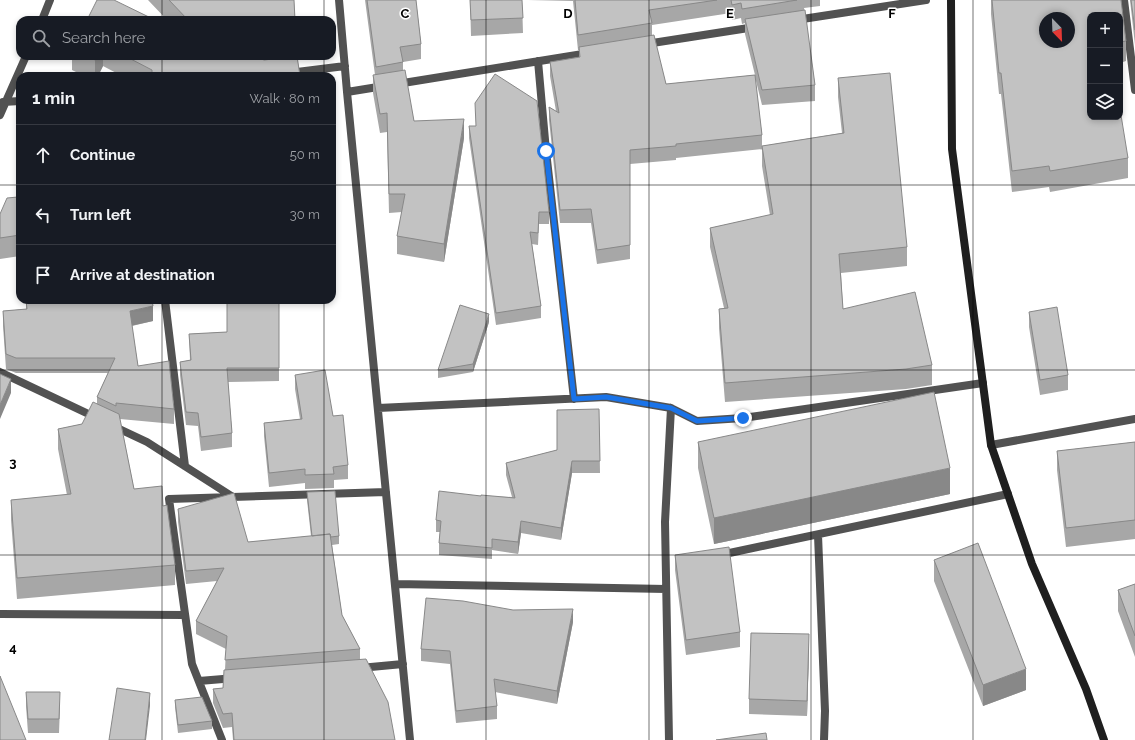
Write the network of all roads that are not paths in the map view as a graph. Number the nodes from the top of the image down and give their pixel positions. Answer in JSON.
{"nodes":[{"id":1,"x":50,"y":0,"type":"edge"},
{"id":2,"x":339,"y":0,"type":"edge"},
{"id":3,"x":926,"y":0,"type":"edge"},
{"id":4,"x":952,"y":0,"type":"edge"},
{"id":5,"x":1124,"y":0,"type":"edge"},
{"id":6,"x":44,"y":16,"type":"edge"},
{"id":7,"x":786,"y":22,"type":"edge"},
{"id":8,"x":763,"y":26,"type":"edge"},
{"id":9,"x":639,"y":45,"type":"edge"},
{"id":10,"x":600,"y":51,"type":"edge"},
{"id":11,"x":24,"y":60,"type":"edge"},
{"id":12,"x":538,"y":61,"type":"junction"},
{"id":13,"x":345,"y":66,"type":"junction"},
{"id":14,"x":18,"y":72,"type":"edge"},
{"id":15,"x":296,"y":72,"type":"edge"},
{"id":16,"x":16,"y":76,"type":"edge"},
{"id":17,"x":1135,"y":90,"type":"edge"},
{"id":18,"x":347,"y":92,"type":"junction"},
{"id":19,"x":16,"y":101,"type":"edge"},
{"id":20,"x":3,"y":102,"type":"edge"},
{"id":21,"x":0,"y":115,"type":"edge"},
{"id":22,"x":165,"y":304,"type":"edge"},
{"id":23,"x":0,"y":372,"type":"edge"},
{"id":24,"x":983,"y":383,"type":"junction"},
{"id":25,"x":574,"y":399,"type":"junction"},
{"id":26,"x":378,"y":408,"type":"junction"},
{"id":27,"x":671,"y":408,"type":"junction"},
{"id":28,"x":1135,"y":419,"type":"edge"},
{"id":29,"x":990,"y":445,"type":"junction"},
{"id":30,"x":185,"y":466,"type":"junction"},
{"id":31,"x":386,"y":492,"type":"junction"},
{"id":32,"x":1008,"y":494,"type":"junction"},
{"id":33,"x":233,"y":497,"type":"junction"},
{"id":34,"x":818,"y":535,"type":"junction"},
{"id":35,"x":712,"y":557,"type":"edge"},
{"id":36,"x":395,"y":584,"type":"junction"},
{"id":37,"x":666,"y":589,"type":"junction"},
{"id":38,"x":0,"y":614,"type":"edge"},
{"id":39,"x":185,"y":615,"type":"junction"},
{"id":40,"x":403,"y":664,"type":"junction"},
{"id":41,"x":348,"y":669,"type":"edge"},
{"id":42,"x":246,"y":677,"type":"edge"},
{"id":43,"x":199,"y":681,"type":"junction"},
{"id":44,"x":222,"y":740,"type":"edge"},
{"id":45,"x":410,"y":740,"type":"edge"},
{"id":46,"x":669,"y":740,"type":"edge"},
{"id":47,"x":824,"y":740,"type":"edge"},
{"id":48,"x":1104,"y":740,"type":"edge"}],
"edges":[{"from":1,"to":6,"type":"street"},
{"from":2,"to":13,"type":"street"},
{"from":3,"to":7,"type":"street"},
{"from":4,"to":24,"type":"street"},
{"from":5,"to":17,"type":"street"},
{"from":8,"to":9,"type":"street"},
{"from":10,"to":12,"type":"street"},
{"from":11,"to":14,"type":"street"},
{"from":12,"to":18,"type":"street"},
{"from":12,"to":25,"type":"street"},
{"from":13,"to":15,"type":"street"},
{"from":13,"to":18,"type":"street"},
{"from":16,"to":20,"type":"street"},
{"from":18,"to":26,"type":"street"},
{"from":19,"to":20,"type":"street"},
{"from":20,"to":21,"type":"street"},
{"from":22,"to":30,"type":"street"},
{"from":23,"to":30,"type":"street"},
{"from":24,"to":27,"type":"street"},
{"from":24,"to":29,"type":"street"},
{"from":25,"to":26,"type":"street"},
{"from":25,"to":27,"type":"street"},
{"from":26,"to":31,"type":"street"},
{"from":27,"to":37,"type":"street"},
{"from":28,"to":29,"type":"street"},
{"from":29,"to":32,"type":"street"},
{"from":30,"to":33,"type":"street"},
{"from":31,"to":33,"type":"street"},
{"from":31,"to":36,"type":"street"},
{"from":32,"to":34,"type":"street"},
{"from":32,"to":48,"type":"street"},
{"from":33,"to":39,"type":"street"},
{"from":34,"to":35,"type":"street"},
{"from":34,"to":47,"type":"street"},
{"from":36,"to":37,"type":"street"},
{"from":36,"to":40,"type":"street"},
{"from":37,"to":46,"type":"street"},
{"from":38,"to":39,"type":"street"},
{"from":39,"to":43,"type":"street"},
{"from":40,"to":41,"type":"street"},
{"from":40,"to":45,"type":"street"},
{"from":42,"to":43,"type":"street"},
{"from":43,"to":44,"type":"street"}]}
